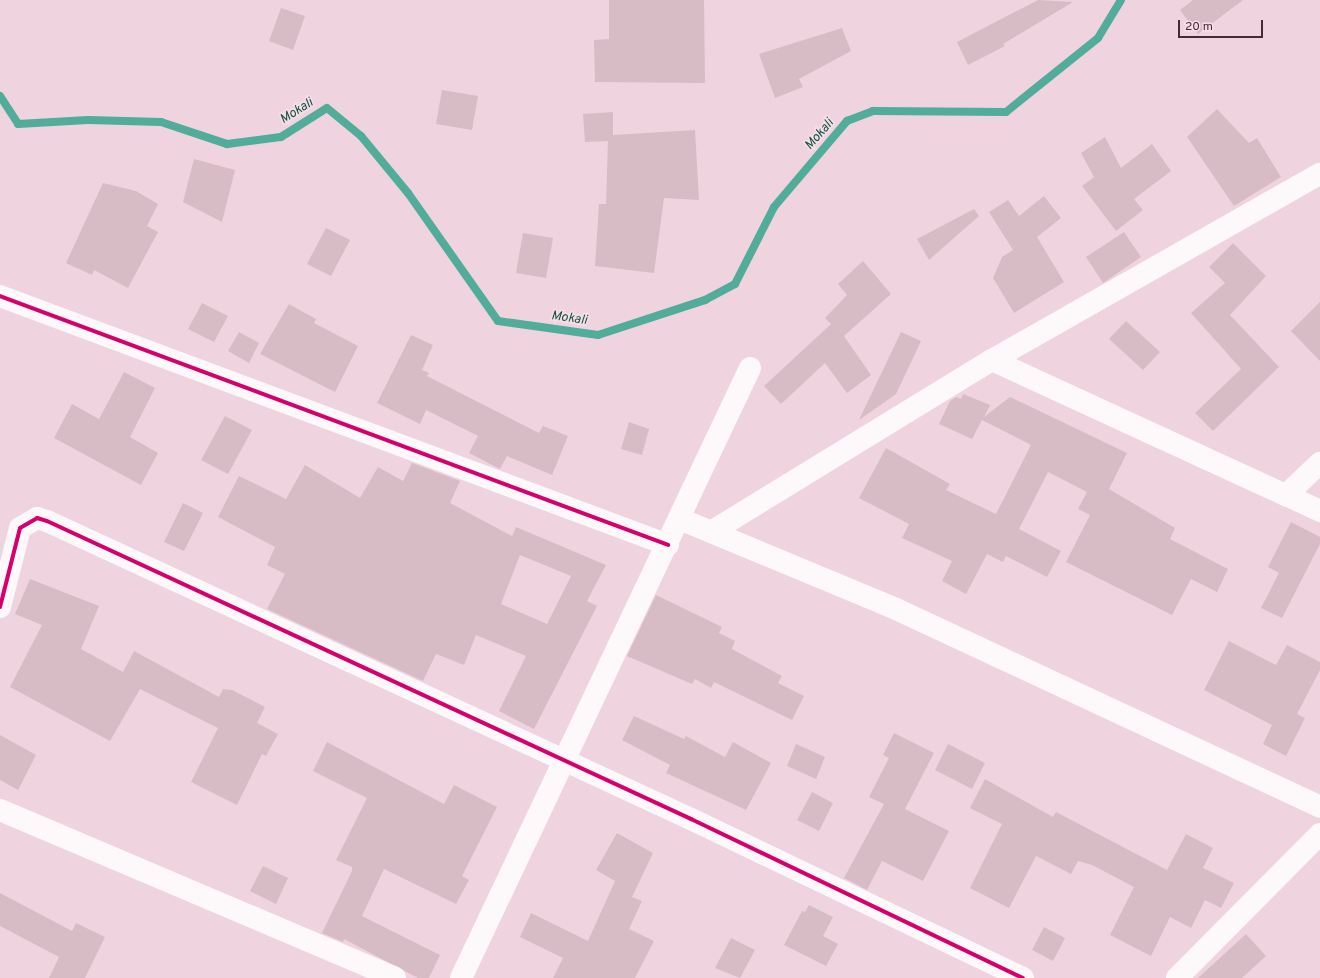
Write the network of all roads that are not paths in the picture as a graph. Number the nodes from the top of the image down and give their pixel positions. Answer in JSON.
{"nodes":[{"id":1,"x":1320,"y":174,"type":"edge"},
{"id":2,"x":0,"y":296,"type":"edge"},
{"id":3,"x":992,"y":360,"type":"junction"},
{"id":4,"x":750,"y":368,"type":"dead end"},
{"id":5,"x":1320,"y":463,"type":"edge"},
{"id":6,"x":1286,"y":495,"type":"junction"},
{"id":7,"x":1320,"y":511,"type":"edge"},
{"id":8,"x":680,"y":519,"type":"junction"},
{"id":9,"x":711,"y":532,"type":"junction"},
{"id":10,"x":668,"y":545,"type":"junction"},
{"id":11,"x":0,"y":607,"type":"edge"},
{"id":12,"x":564,"y":763,"type":"junction"},
{"id":13,"x":1320,"y":807,"type":"edge"},
{"id":14,"x":0,"y":810,"type":"edge"},
{"id":15,"x":1320,"y":834,"type":"edge"},
{"id":16,"x":395,"y":978,"type":"edge"},
{"id":17,"x":461,"y":978,"type":"edge"},
{"id":18,"x":1023,"y":978,"type":"edge"},
{"id":19,"x":1176,"y":978,"type":"edge"}],
"edges":[{"from":1,"to":3,"type":"street"},
{"from":2,"to":10,"type":"street"},
{"from":3,"to":6,"type":"street"},
{"from":3,"to":9,"type":"street"},
{"from":4,"to":8,"type":"street"},
{"from":5,"to":6,"type":"street"},
{"from":6,"to":7,"type":"street"},
{"from":8,"to":9,"type":"street"},
{"from":8,"to":10,"type":"street"},
{"from":9,"to":13,"type":"street"},
{"from":10,"to":12,"type":"street"},
{"from":11,"to":12,"type":"street"},
{"from":12,"to":17,"type":"street"},
{"from":12,"to":18,"type":"street"},
{"from":14,"to":16,"type":"street"},
{"from":15,"to":19,"type":"street"}]}
